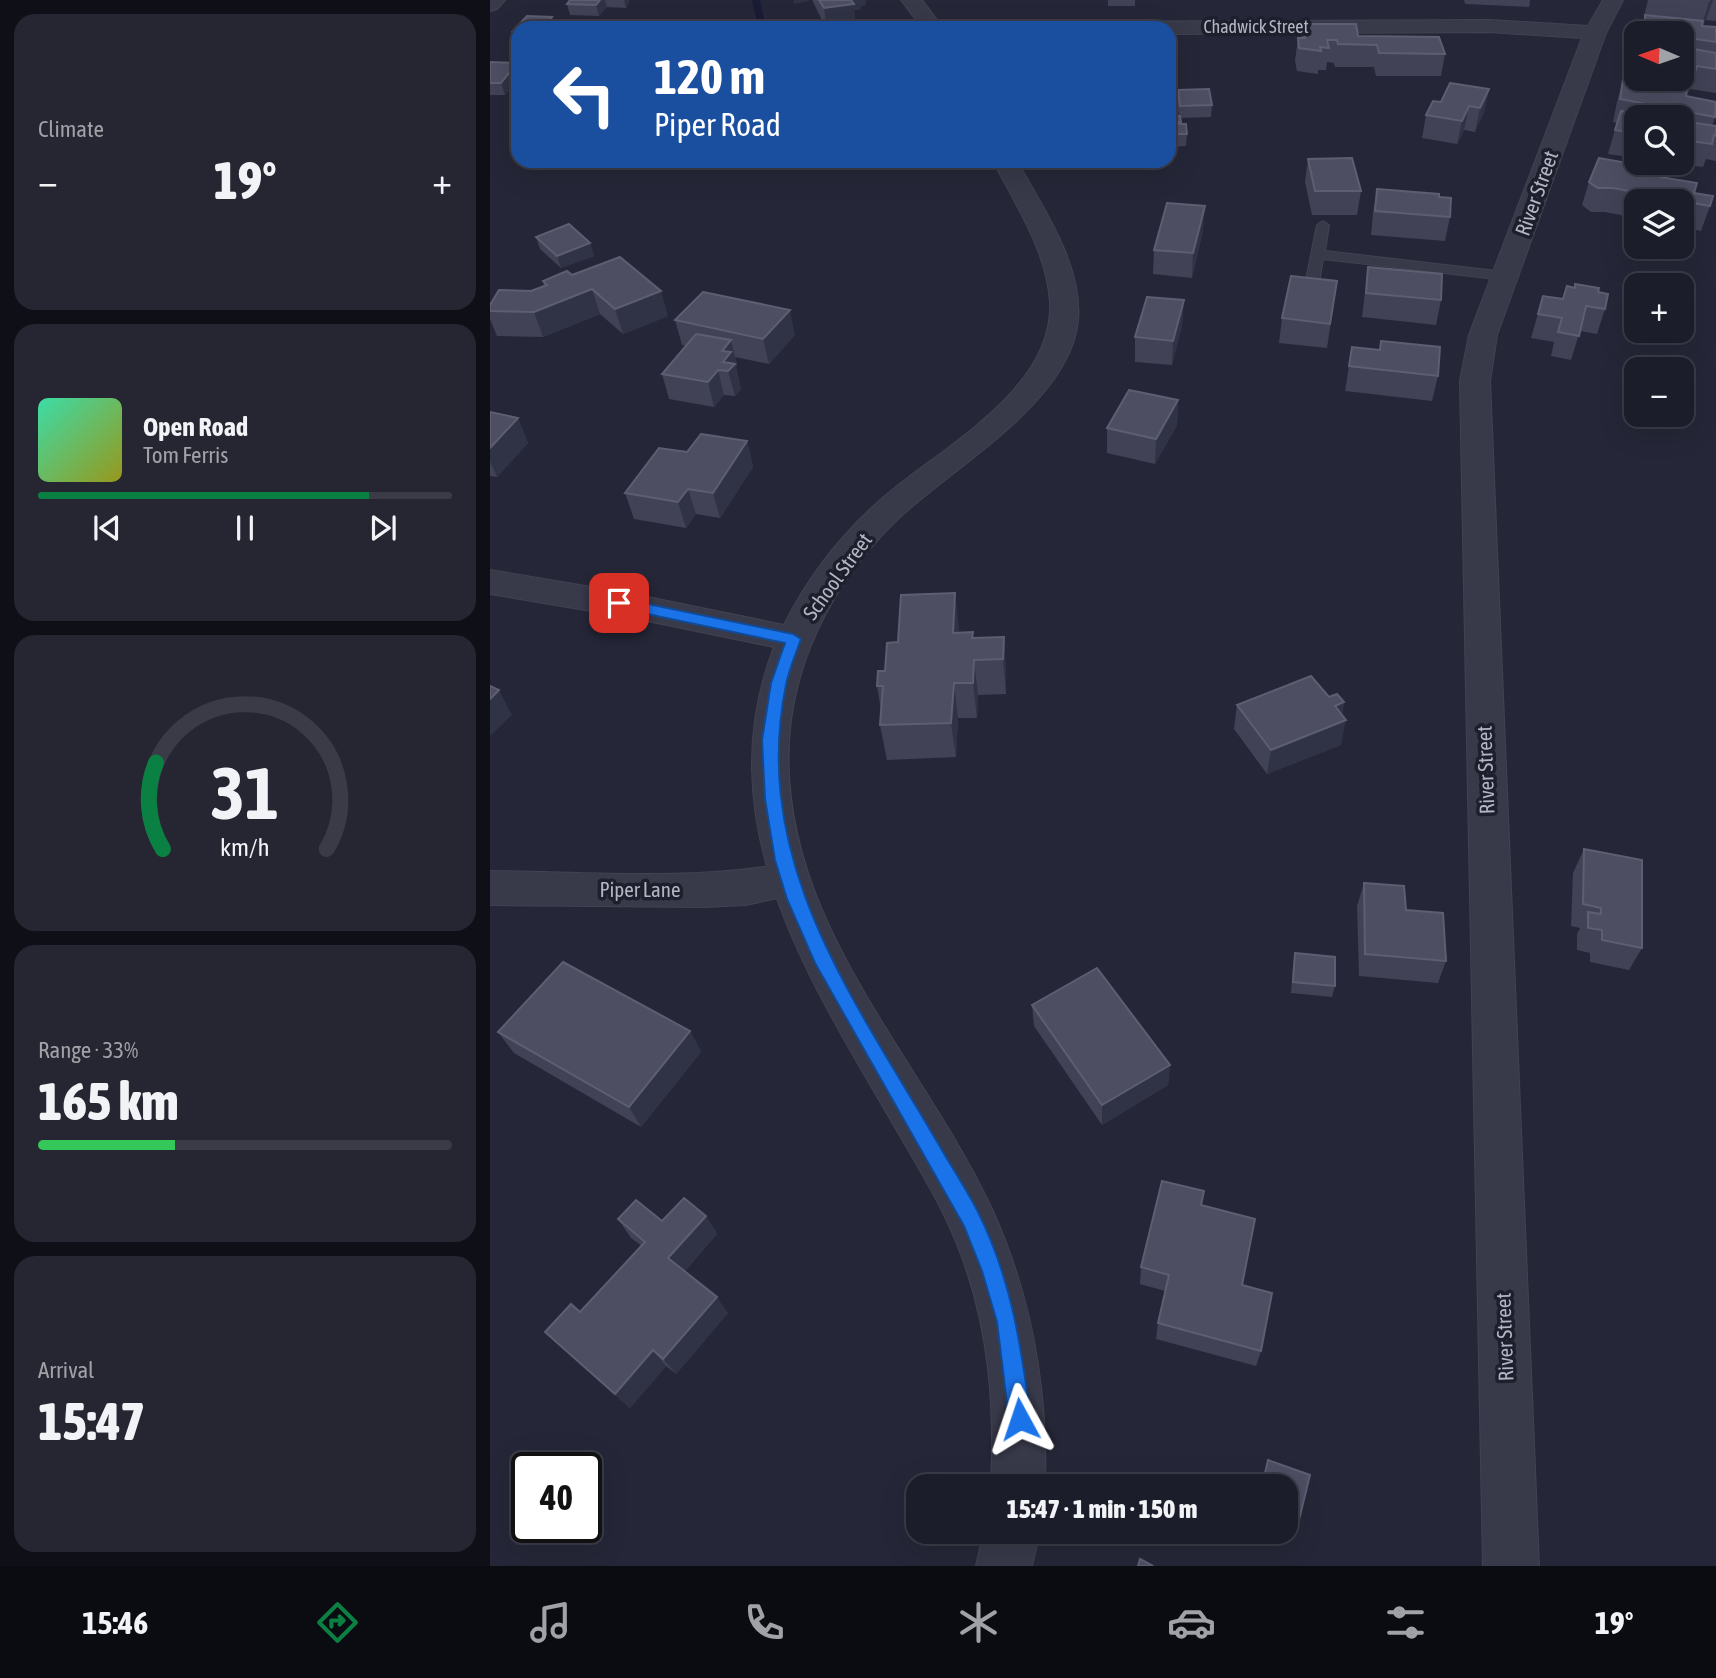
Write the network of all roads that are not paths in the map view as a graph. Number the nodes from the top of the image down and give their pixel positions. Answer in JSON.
{"nodes":[{"id":1,"x":495,"y":0,"type":"edge"},
{"id":2,"x":911,"y":0,"type":"edge"},
{"id":3,"x":490,"y":5,"type":"edge"},
{"id":4,"x":1604,"y":16,"type":"edge"},
{"id":5,"x":928,"y":21,"type":"edge"},
{"id":6,"x":1176,"y":27,"type":"edge"},
{"id":7,"x":1008,"y":168,"type":"edge"},
{"id":8,"x":1323,"y":225,"type":"dead end"},
{"id":9,"x":1318,"y":254,"type":"junction"},
{"id":10,"x":1505,"y":276,"type":"junction"},
{"id":11,"x":1310,"y":295,"type":"edge"},
{"id":12,"x":490,"y":582,"type":"edge"},
{"id":13,"x":793,"y":639,"type":"junction"},
{"id":14,"x":789,"y":880,"type":"junction"},
{"id":15,"x":490,"y":888,"type":"edge"},
{"id":16,"x":1019,"y":1474,"type":"edge"},
{"id":17,"x":1009,"y":1544,"type":"edge"},
{"id":18,"x":1004,"y":1566,"type":"edge"},
{"id":19,"x":1511,"y":1566,"type":"edge"}],
"edges":[{"from":1,"to":3,"type":"street"},
{"from":2,"to":5,"type":"street"},
{"from":4,"to":6,"type":"street","name":"Chadwick Street"},
{"from":4,"to":10,"type":"street","name":"River Street"},
{"from":7,"to":13,"type":"street","name":"School Street"},
{"from":8,"to":9,"type":"lane"},
{"from":9,"to":10,"type":"lane"},
{"from":9,"to":11,"type":"lane"},
{"from":10,"to":19,"type":"street","name":"River Street"},
{"from":12,"to":13,"type":"street"},
{"from":13,"to":14,"type":"street","name":"School Street"},
{"from":14,"to":15,"type":"street","name":"Piper Lane"},
{"from":14,"to":16,"type":"street","name":"School Street"},
{"from":17,"to":18,"type":"street"}]}
